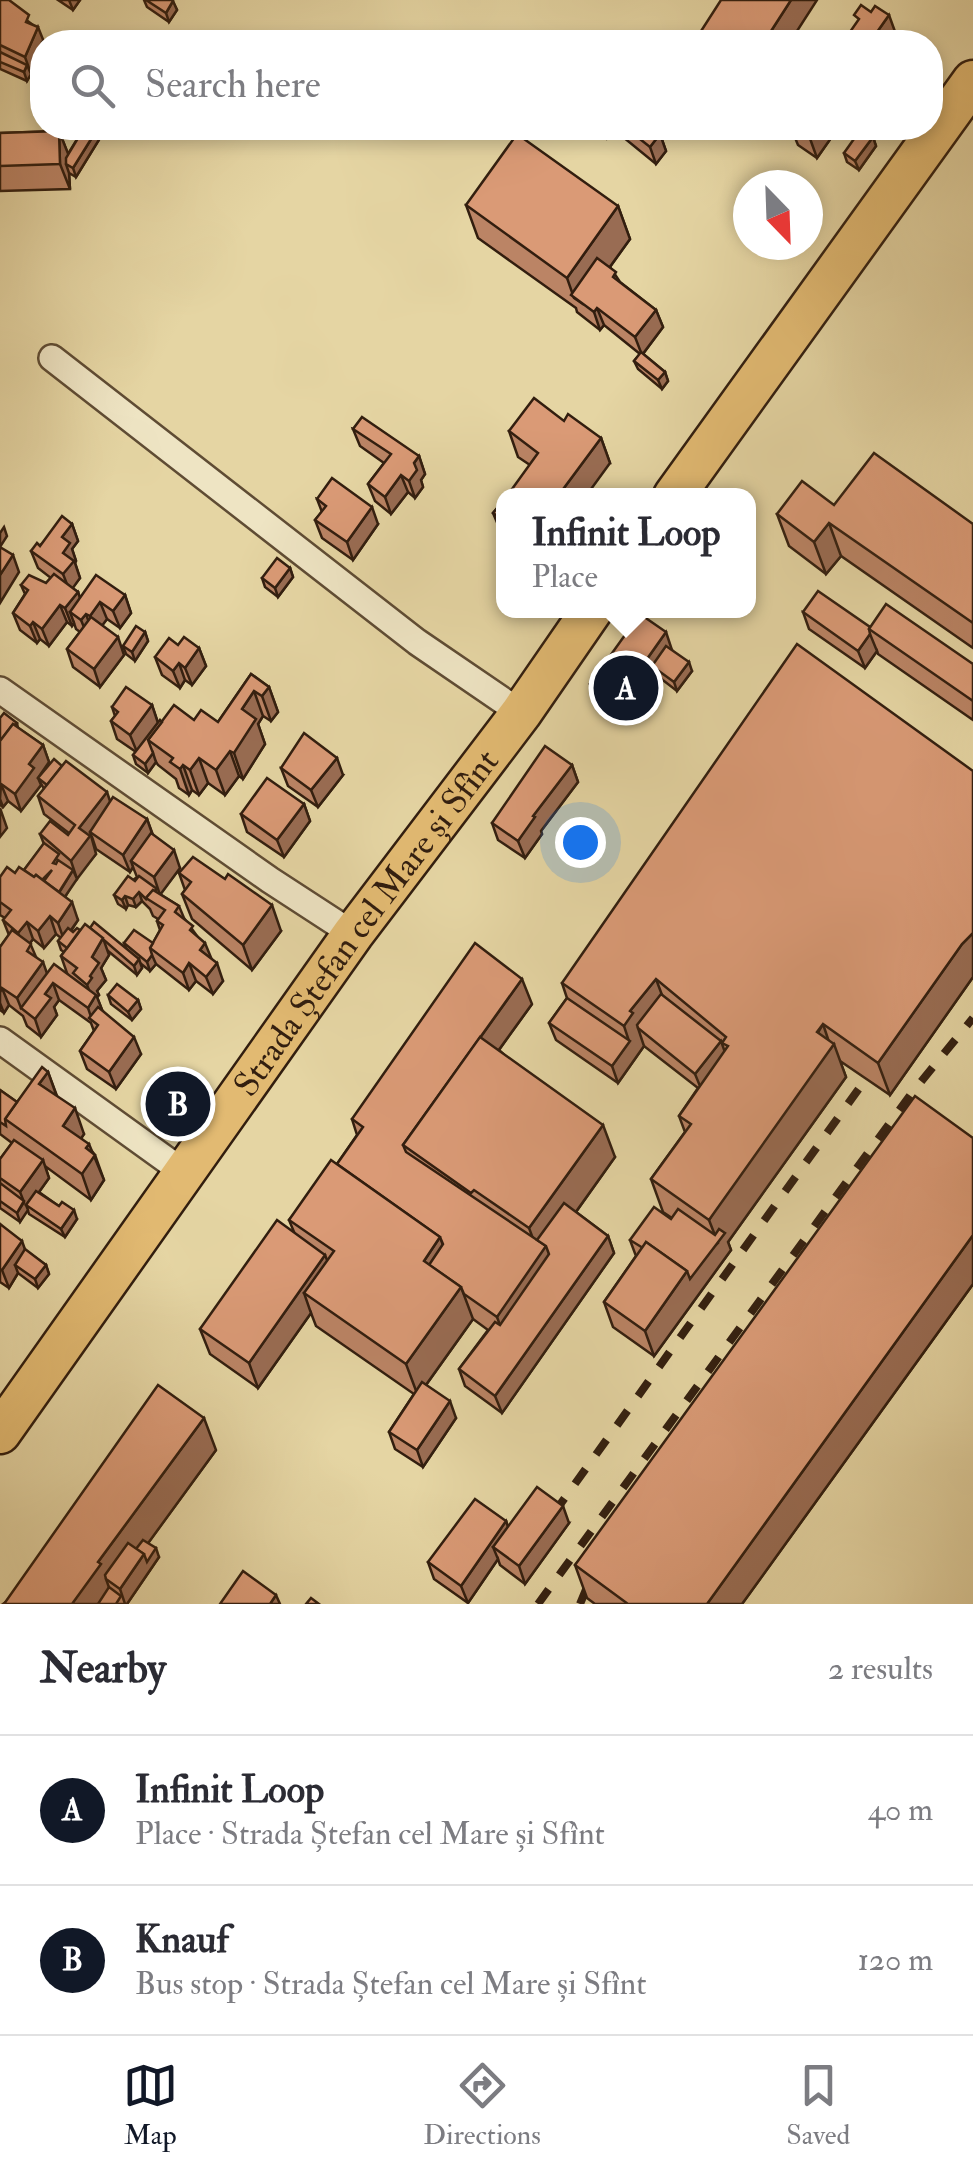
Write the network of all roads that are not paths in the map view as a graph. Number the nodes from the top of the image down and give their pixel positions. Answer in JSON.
{"nodes":[{"id":1,"x":973,"y":81,"type":"edge"},
{"id":2,"x":943,"y":123,"type":"edge"},
{"id":3,"x":930,"y":140,"type":"edge"},
{"id":4,"x":52,"y":358,"type":"dead end"},
{"id":5,"x":680,"y":488,"type":"edge"},
{"id":6,"x":586,"y":618,"type":"edge"},
{"id":7,"x":0,"y":690,"type":"edge"},
{"id":8,"x":520,"y":713,"type":"junction"},
{"id":9,"x":354,"y":934,"type":"junction"},
{"id":10,"x":0,"y":1040,"type":"edge"},
{"id":11,"x":186,"y":1174,"type":"junction"},
{"id":12,"x":12,"y":1392,"type":"edge"},
{"id":13,"x":0,"y":1433,"type":"edge"}],
"edges":[{"from":1,"to":2,"type":"main road"},
{"from":3,"to":5,"type":"main road"},
{"from":4,"to":8,"type":"street"},
{"from":6,"to":8,"type":"main road","name":"Strada Ștefan cel Mare și Sfînt"},
{"from":7,"to":9,"type":"street"},
{"from":8,"to":9,"type":"main road","name":"Strada Ștefan cel Mare și Sfînt"},
{"from":9,"to":11,"type":"main road","name":"Strada Ștefan cel Mare și Sfînt"},
{"from":10,"to":11,"type":"street"},
{"from":11,"to":12,"type":"main road","name":"Strada Ștefan cel Mare și Sfînt"},
{"from":12,"to":13,"type":"main road","name":"Strada Ștefan cel Mare și Sfînt"}]}
